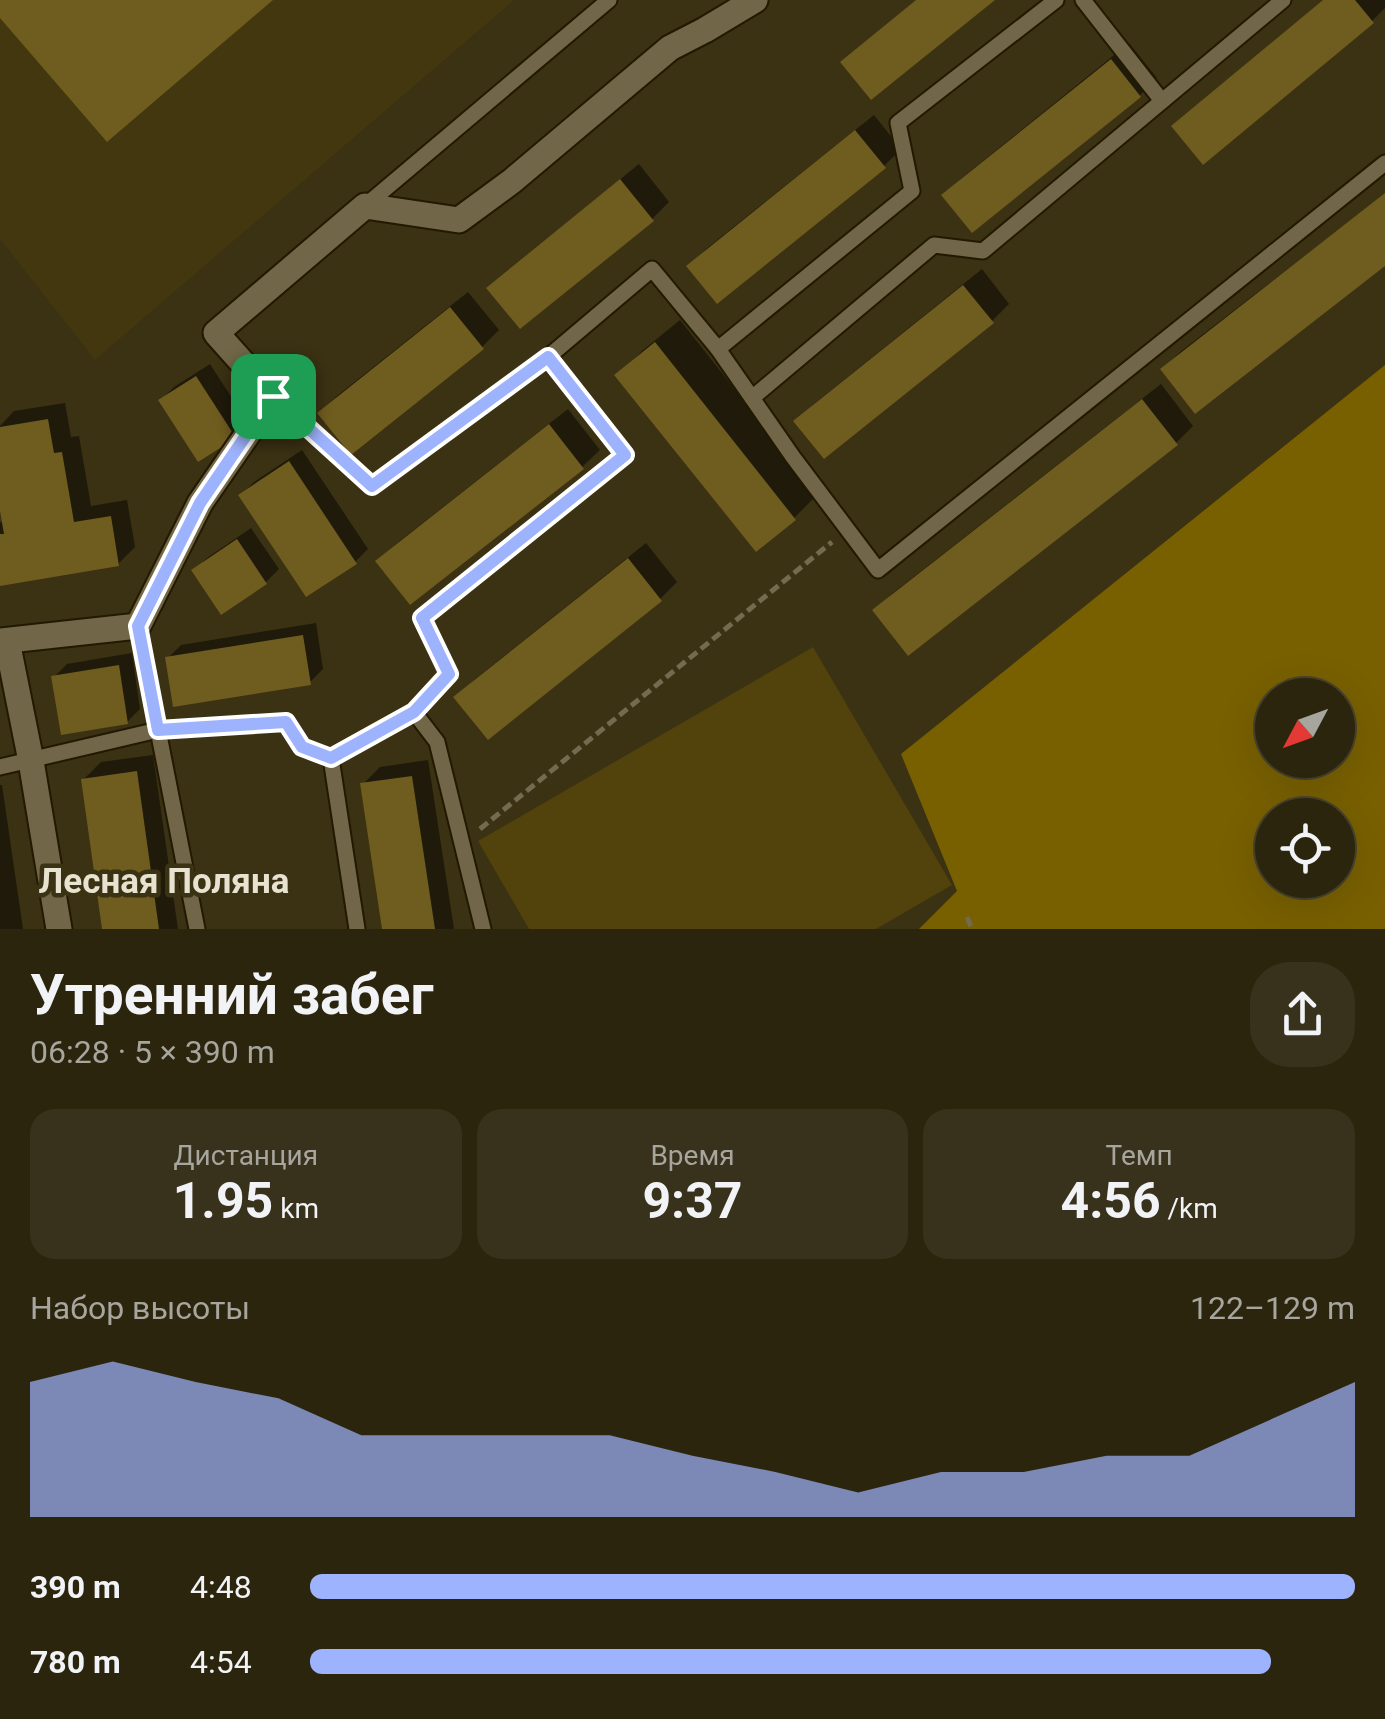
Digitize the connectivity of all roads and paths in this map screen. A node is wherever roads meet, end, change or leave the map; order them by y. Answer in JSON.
{"nodes":[{"id":1,"x":609,"y":0,"type":"edge"},
{"id":2,"x":755,"y":0,"type":"edge"},
{"id":3,"x":1056,"y":0,"type":"edge"},
{"id":4,"x":1082,"y":0,"type":"edge"},
{"id":5,"x":1282,"y":0,"type":"edge"},
{"id":6,"x":1162,"y":101,"type":"junction"},
{"id":7,"x":1385,"y":164,"type":"edge"},
{"id":8,"x":365,"y":206,"type":"junction"},
{"id":9,"x":718,"y":349,"type":"junction"},
{"id":10,"x":548,"y":357,"type":"junction"},
{"id":11,"x":273,"y":396,"type":"junction"},
{"id":12,"x":752,"y":398,"type":"junction"},
{"id":13,"x":848,"y":530,"type":"junction"},
{"id":14,"x":138,"y":626,"type":"junction"},
{"id":15,"x":3,"y":641,"type":"edge"},
{"id":16,"x":414,"y":712,"type":"junction"},
{"id":17,"x":158,"y":730,"type":"junction"},
{"id":18,"x":331,"y":758,"type":"junction"},
{"id":19,"x":31,"y":761,"type":"junction"},
{"id":20,"x":0,"y":767,"type":"edge"},
{"id":21,"x":462,"y":843,"type":"junction"},
{"id":22,"x":967,"y":917,"type":"dead end"},
{"id":23,"x":59,"y":929,"type":"edge"},
{"id":24,"x":197,"y":929,"type":"edge"},
{"id":25,"x":356,"y":929,"type":"edge"},
{"id":26,"x":483,"y":929,"type":"edge"},
{"id":27,"x":972,"y":929,"type":"edge"}],
"edges":[{"from":1,"to":8,"type":"lane"},
{"from":2,"to":8,"type":"street"},
{"from":3,"to":9,"type":"lane"},
{"from":4,"to":6,"type":"lane"},
{"from":5,"to":6,"type":"lane"},
{"from":6,"to":12,"type":"lane"},
{"from":7,"to":13,"type":"lane"},
{"from":8,"to":11,"type":"street"},
{"from":9,"to":10,"type":"lane"},
{"from":9,"to":12,"type":"lane"},
{"from":10,"to":11,"type":"lane"},
{"from":10,"to":16,"type":"lane"},
{"from":11,"to":14,"type":"street"},
{"from":12,"to":13,"type":"lane"},
{"from":13,"to":21,"type":"path"},
{"from":14,"to":15,"type":"street"},
{"from":14,"to":17,"type":"lane"},
{"from":15,"to":19,"type":"street"},
{"from":16,"to":18,"type":"lane"},
{"from":16,"to":21,"type":"lane"},
{"from":17,"to":18,"type":"lane"},
{"from":17,"to":19,"type":"lane"},
{"from":17,"to":24,"type":"lane"},
{"from":18,"to":25,"type":"lane"},
{"from":19,"to":20,"type":"lane"},
{"from":19,"to":23,"type":"street"},
{"from":21,"to":26,"type":"lane"},
{"from":22,"to":27,"type":"path"}]}
